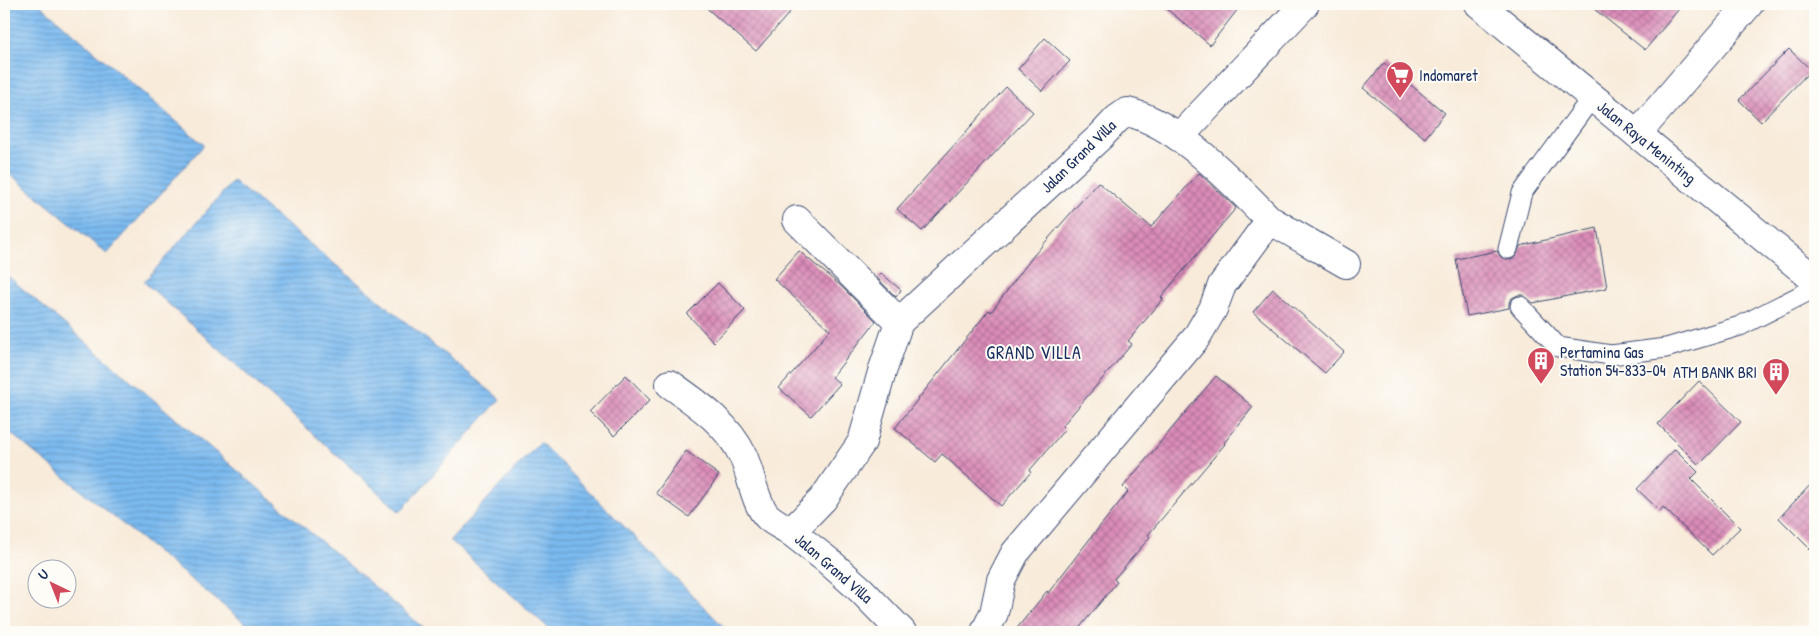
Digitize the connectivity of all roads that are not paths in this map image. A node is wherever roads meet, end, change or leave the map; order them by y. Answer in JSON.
{"nodes":[{"id":1,"x":1305,"y":4,"type":"edge"},
{"id":2,"x":1749,"y":4,"type":"edge"},
{"id":3,"x":1490,"y":7,"type":"edge"},
{"id":4,"x":1592,"y":97,"type":"junction"},
{"id":5,"x":1637,"y":134,"type":"junction"},
{"id":6,"x":1179,"y":136,"type":"junction"},
{"id":7,"x":797,"y":220,"type":"dead end"},
{"id":8,"x":1270,"y":220,"type":"junction"},
{"id":9,"x":1508,"y":250,"type":"dead end"},
{"id":10,"x":1346,"y":264,"type":"dead end"},
{"id":11,"x":1815,"y":280,"type":"edge"},
{"id":12,"x":1815,"y":288,"type":"edge"},
{"id":13,"x":1520,"y":306,"type":"dead end"},
{"id":14,"x":900,"y":322,"type":"junction"},
{"id":15,"x":670,"y":384,"type":"dead end"},
{"id":16,"x":791,"y":532,"type":"junction"},
{"id":17,"x":902,"y":632,"type":"edge"},
{"id":18,"x":985,"y":632,"type":"edge"}],
"edges":[{"from":1,"to":6,"type":"main road"},
{"from":2,"to":5,"type":"main road"},
{"from":3,"to":4,"type":"main road","name":"Jalan Raya Meninting"},
{"from":4,"to":5,"type":"main road","name":"Jalan Raya Meninting"},
{"from":4,"to":9,"type":"lane"},
{"from":5,"to":11,"type":"main road","name":"Jalan Raya Meninting"},
{"from":6,"to":8,"type":"main road","name":"Jalan Grand Villa"},
{"from":6,"to":14,"type":"main road","name":"Jalan Grand Villa"},
{"from":7,"to":14,"type":"main road"},
{"from":8,"to":10,"type":"main road","name":"Jalan Grand Villa"},
{"from":8,"to":18,"type":"main road"},
{"from":12,"to":13,"type":"lane"},
{"from":14,"to":16,"type":"main road","name":"Jalan Grand Villa"},
{"from":15,"to":16,"type":"main road"},
{"from":16,"to":17,"type":"main road","name":"Jalan Grand Villa"}]}
